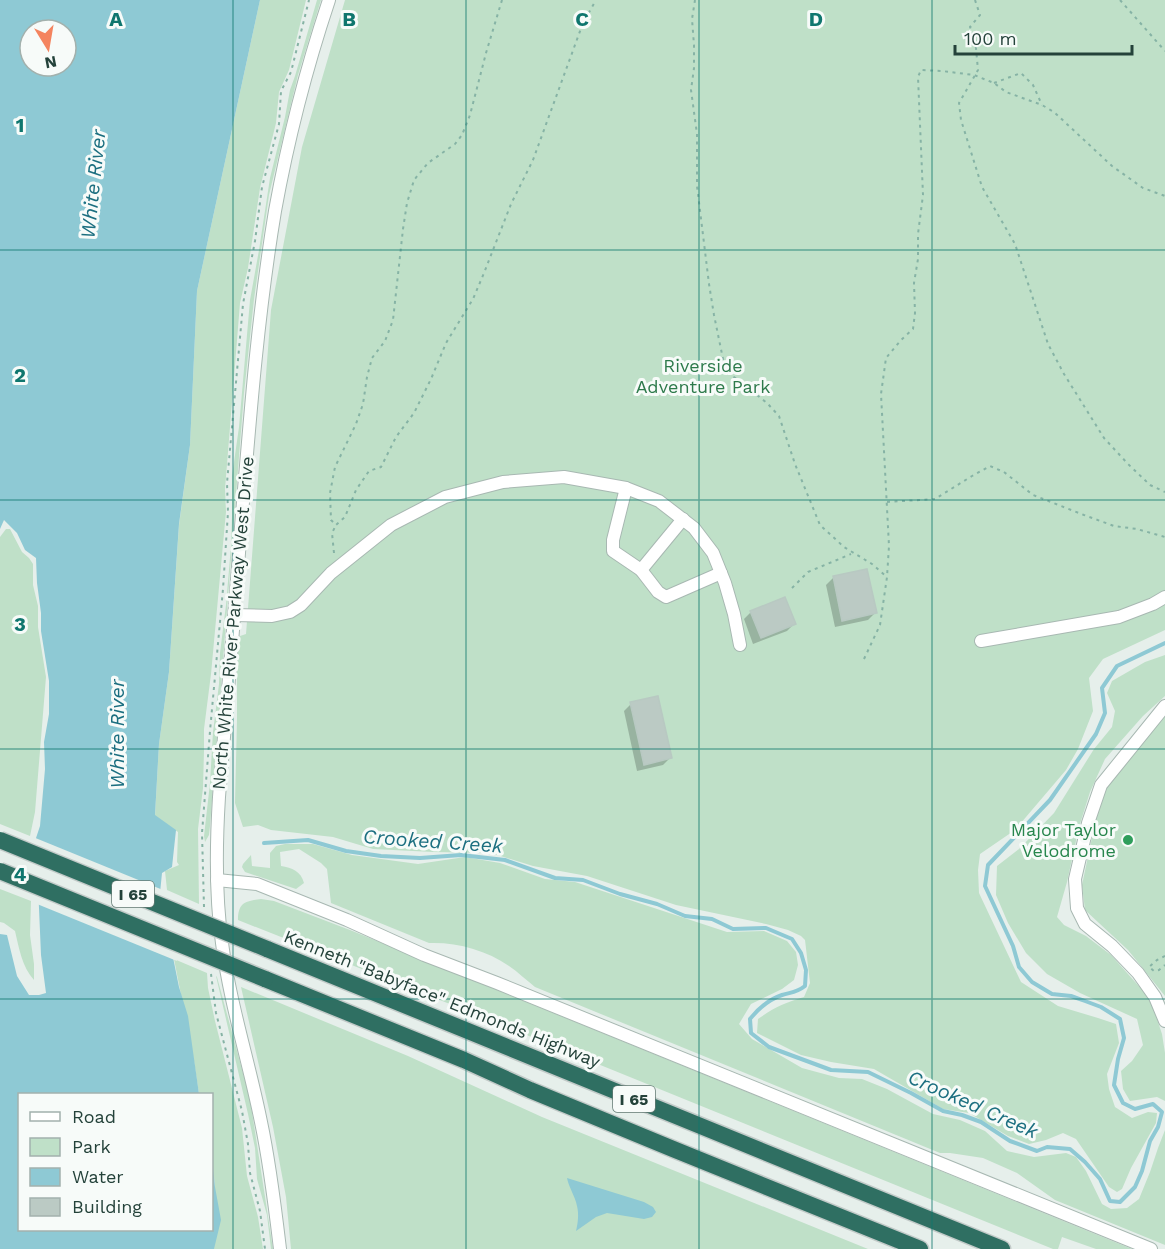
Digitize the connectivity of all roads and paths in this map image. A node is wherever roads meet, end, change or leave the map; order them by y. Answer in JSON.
{"nodes":[{"id":1,"x":328,"y":0,"type":"edge"},
{"id":2,"x":502,"y":0,"type":"edge"},
{"id":3,"x":596,"y":0,"type":"edge"},
{"id":4,"x":695,"y":0,"type":"edge"},
{"id":5,"x":975,"y":0,"type":"edge"},
{"id":6,"x":1120,"y":0,"type":"edge"},
{"id":7,"x":1165,"y":51,"type":"edge"},
{"id":8,"x":974,"y":75,"type":"junction"},
{"id":9,"x":994,"y":83,"type":"junction"},
{"id":10,"x":1042,"y":105,"type":"junction"},
{"id":11,"x":1165,"y":196,"type":"edge"},
{"id":12,"x":626,"y":488,"type":"junction"},
{"id":13,"x":1165,"y":492,"type":"edge"},
{"id":14,"x":886,"y":502,"type":"junction"},
{"id":15,"x":683,"y":519,"type":"junction"},
{"id":16,"x":336,"y":525,"type":"junction"},
{"id":17,"x":1165,"y":537,"type":"edge"},
{"id":18,"x":334,"y":553,"type":"dead end"},
{"id":19,"x":852,"y":554,"type":"junction"},
{"id":20,"x":641,"y":570,"type":"junction"},
{"id":21,"x":722,"y":573,"type":"junction"},
{"id":22,"x":887,"y":577,"type":"junction"},
{"id":23,"x":792,"y":588,"type":"dead end"},
{"id":24,"x":1165,"y":597,"type":"edge"},
{"id":25,"x":235,"y":615,"type":"junction"},
{"id":26,"x":981,"y":641,"type":"dead end"},
{"id":27,"x":740,"y":645,"type":"dead end"},
{"id":28,"x":864,"y":659,"type":"dead end"},
{"id":29,"x":1165,"y":706,"type":"edge"},
{"id":30,"x":0,"y":840,"type":"edge"},
{"id":31,"x":0,"y":871,"type":"edge"},
{"id":32,"x":217,"y":880,"type":"junction"},
{"id":33,"x":1165,"y":956,"type":"edge"},
{"id":34,"x":1165,"y":966,"type":"edge"},
{"id":35,"x":211,"y":974,"type":"dead end"},
{"id":36,"x":1165,"y":1021,"type":"edge"},
{"id":37,"x":265,"y":1249,"type":"edge"},
{"id":38,"x":280,"y":1249,"type":"edge"},
{"id":39,"x":920,"y":1249,"type":"edge"},
{"id":40,"x":1002,"y":1249,"type":"edge"},
{"id":41,"x":1151,"y":1249,"type":"edge"}],
"edges":[{"from":1,"to":25,"type":"street","name":"North White River Parkway West Drive"},
{"from":2,"to":16,"type":"path"},
{"from":3,"to":16,"type":"path"},
{"from":4,"to":19,"type":"path"},
{"from":5,"to":8,"type":"path"},
{"from":6,"to":7,"type":"path"},
{"from":8,"to":9,"type":"path"},
{"from":8,"to":13,"type":"path"},
{"from":8,"to":14,"type":"path"},
{"from":9,"to":10,"type":"path"},
{"from":9,"to":10,"type":"path"},
{"from":10,"to":11,"type":"path"},
{"from":12,"to":15,"type":"street"},
{"from":12,"to":20,"type":"street"},
{"from":12,"to":25,"type":"street"},
{"from":14,"to":17,"type":"path"},
{"from":14,"to":22,"type":"path"},
{"from":15,"to":20,"type":"street"},
{"from":15,"to":21,"type":"street"},
{"from":16,"to":18,"type":"path"},
{"from":19,"to":22,"type":"path"},
{"from":19,"to":23,"type":"path"},
{"from":20,"to":21,"type":"street"},
{"from":21,"to":27,"type":"street"},
{"from":22,"to":28,"type":"path"},
{"from":24,"to":26,"type":"street"},
{"from":25,"to":32,"type":"street","name":"North White River Parkway West Drive"},
{"from":29,"to":36,"type":"street"},
{"from":30,"to":40,"type":"highway","name":"Kenneth \"Babyface\" Edmonds Highway","number":"I 65","bridge":true},
{"from":31,"to":39,"type":"highway","number":"I 65","bridge":true},
{"from":32,"to":38,"type":"street","name":"North White River Parkway West Drive"},
{"from":32,"to":41,"type":"street"},
{"from":33,"to":34,"type":"path"},
{"from":35,"to":37,"type":"path"}]}
